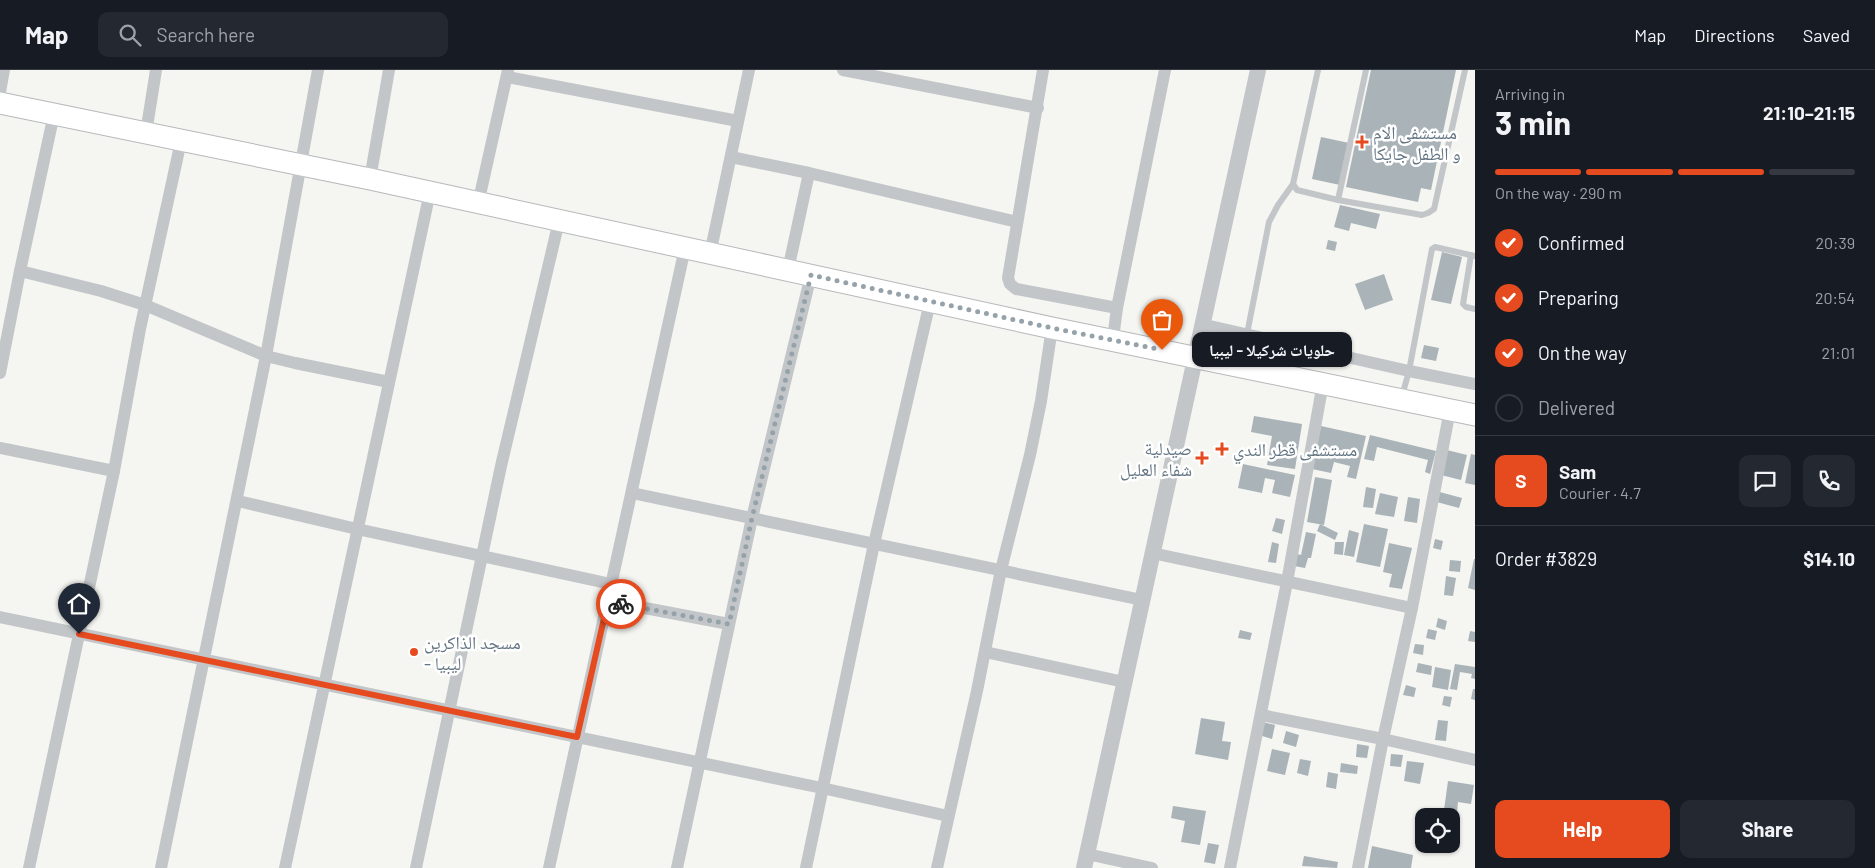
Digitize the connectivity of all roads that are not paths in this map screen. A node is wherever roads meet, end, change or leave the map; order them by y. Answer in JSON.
{"nodes":[{"id":1,"x":4,"y":70,"type":"edge"},
{"id":2,"x":156,"y":70,"type":"edge"},
{"id":3,"x":318,"y":70,"type":"edge"},
{"id":4,"x":389,"y":70,"type":"edge"},
{"id":5,"x":749,"y":70,"type":"edge"},
{"id":6,"x":843,"y":70,"type":"edge"},
{"id":7,"x":1043,"y":70,"type":"edge"},
{"id":8,"x":1166,"y":70,"type":"edge"},
{"id":9,"x":1258,"y":70,"type":"edge"},
{"id":10,"x":1318,"y":70,"type":"edge"},
{"id":11,"x":1366,"y":70,"type":"edge"},
{"id":12,"x":1465,"y":70,"type":"edge"},
{"id":13,"x":508,"y":73,"type":"edge"},
{"id":14,"x":0,"y":92,"type":"edge"},
{"id":15,"x":0,"y":103,"type":"edge"},
{"id":16,"x":1038,"y":108,"type":"junction"},
{"id":17,"x":54,"y":114,"type":"junction"},
{"id":18,"x":738,"y":121,"type":"junction"},
{"id":19,"x":146,"y":133,"type":"junction"},
{"id":20,"x":181,"y":141,"type":"junction"},
{"id":21,"x":731,"y":157,"type":"junction"},
{"id":22,"x":301,"y":165,"type":"junction"},
{"id":23,"x":809,"y":173,"type":"junction"},
{"id":24,"x":370,"y":179,"type":"junction"},
{"id":25,"x":1294,"y":184,"type":"junction"},
{"id":26,"x":430,"y":192,"type":"junction"},
{"id":27,"x":1338,"y":200,"type":"junction"},
{"id":28,"x":478,"y":204,"type":"junction"},
{"id":29,"x":559,"y":221,"type":"junction"},
{"id":30,"x":1017,"y":222,"type":"junction"},
{"id":31,"x":685,"y":248,"type":"junction"},
{"id":32,"x":710,"y":254,"type":"junction"},
{"id":33,"x":1473,"y":256,"type":"edge"},
{"id":34,"x":788,"y":270,"type":"junction"},
{"id":35,"x":20,"y":271,"type":"junction"},
{"id":36,"x":811,"y":275,"type":"junction"},
{"id":37,"x":930,"y":302,"type":"junction"},
{"id":38,"x":145,"y":305,"type":"junction"},
{"id":39,"x":1117,"y":308,"type":"junction"},
{"id":40,"x":1475,"y":309,"type":"edge"},
{"id":41,"x":1201,"y":324,"type":"junction"},
{"id":42,"x":1052,"y":328,"type":"junction"},
{"id":43,"x":1247,"y":334,"type":"junction"},
{"id":44,"x":1113,"y":339,"type":"junction"},
{"id":45,"x":266,"y":356,"type":"junction"},
{"id":46,"x":1195,"y":356,"type":"junction"},
{"id":47,"x":1409,"y":371,"type":"junction"},
{"id":48,"x":0,"y":374,"type":"edge"},
{"id":49,"x":389,"y":382,"type":"junction"},
{"id":50,"x":1323,"y":383,"type":"junction"},
{"id":51,"x":1475,"y":384,"type":"edge"},
{"id":52,"x":1401,"y":400,"type":"junction"},
{"id":53,"x":1450,"y":410,"type":"junction"},
{"id":54,"x":1475,"y":415,"type":"edge"},
{"id":55,"x":0,"y":448,"type":"edge"},
{"id":56,"x":114,"y":472,"type":"junction"},
{"id":57,"x":632,"y":493,"type":"junction"},
{"id":58,"x":238,"y":501,"type":"junction"},
{"id":59,"x":752,"y":518,"type":"junction"},
{"id":60,"x":357,"y":529,"type":"junction"},
{"id":61,"x":874,"y":544,"type":"junction"},
{"id":62,"x":1152,"y":553,"type":"junction"},
{"id":63,"x":482,"y":556,"type":"junction"},
{"id":64,"x":1001,"y":570,"type":"junction"},
{"id":65,"x":1287,"y":582,"type":"junction"},
{"id":66,"x":611,"y":584,"type":"junction"},
{"id":67,"x":1142,"y":600,"type":"junction"},
{"id":68,"x":608,"y":601,"type":"junction"},
{"id":69,"x":1412,"y":608,"type":"junction"},
{"id":70,"x":0,"y":617,"type":"edge"},
{"id":71,"x":729,"y":624,"type":"junction"},
{"id":72,"x":79,"y":634,"type":"junction"},
{"id":73,"x":985,"y":652,"type":"junction"},
{"id":74,"x":204,"y":659,"type":"junction"},
{"id":75,"x":1124,"y":682,"type":"junction"},
{"id":76,"x":324,"y":684,"type":"junction"},
{"id":77,"x":450,"y":710,"type":"junction"},
{"id":78,"x":1260,"y":715,"type":"junction"},
{"id":79,"x":577,"y":737,"type":"junction"},
{"id":80,"x":1383,"y":739,"type":"junction"},
{"id":81,"x":1475,"y":760,"type":"edge"},
{"id":82,"x":699,"y":762,"type":"junction"},
{"id":83,"x":822,"y":788,"type":"junction"},
{"id":84,"x":948,"y":816,"type":"junction"},
{"id":85,"x":1085,"y":861,"type":"edge"},
{"id":86,"x":29,"y":868,"type":"edge"},
{"id":87,"x":161,"y":868,"type":"edge"},
{"id":88,"x":285,"y":868,"type":"edge"},
{"id":89,"x":416,"y":868,"type":"edge"},
{"id":90,"x":550,"y":868,"type":"edge"},
{"id":91,"x":676,"y":868,"type":"edge"},
{"id":92,"x":806,"y":868,"type":"edge"},
{"id":93,"x":937,"y":868,"type":"edge"},
{"id":94,"x":1152,"y":868,"type":"edge"},
{"id":95,"x":1230,"y":868,"type":"edge"},
{"id":96,"x":1358,"y":868,"type":"edge"}],
"edges":[{"from":1,"to":14,"type":"street"},
{"from":2,"to":19,"type":"street"},
{"from":3,"to":22,"type":"street"},
{"from":4,"to":24,"type":"street"},
{"from":5,"to":18,"type":"street"},
{"from":6,"to":16,"type":"street"},
{"from":7,"to":16,"type":"street"},
{"from":8,"to":39,"type":"street"},
{"from":9,"to":41,"type":"street"},
{"from":10,"to":25,"type":"lane"},
{"from":11,"to":27,"type":"lane"},
{"from":12,"to":27,"type":"lane"},
{"from":13,"to":18,"type":"street"},
{"from":13,"to":28,"type":"street"},
{"from":15,"to":17,"type":"highway"},
{"from":16,"to":30,"type":"street"},
{"from":17,"to":19,"type":"highway"},
{"from":17,"to":35,"type":"street"},
{"from":18,"to":21,"type":"street"},
{"from":19,"to":20,"type":"highway"},
{"from":20,"to":22,"type":"highway"},
{"from":20,"to":38,"type":"street"},
{"from":21,"to":23,"type":"street"},
{"from":21,"to":32,"type":"street"},
{"from":22,"to":24,"type":"highway"},
{"from":22,"to":45,"type":"street"},
{"from":23,"to":30,"type":"street"},
{"from":23,"to":34,"type":"street"},
{"from":24,"to":26,"type":"highway"},
{"from":25,"to":27,"type":"lane"},
{"from":25,"to":43,"type":"lane"},
{"from":26,"to":28,"type":"highway"},
{"from":26,"to":49,"type":"street"},
{"from":28,"to":29,"type":"highway"},
{"from":29,"to":31,"type":"highway"},
{"from":29,"to":63,"type":"street"},
{"from":30,"to":39,"type":"street"},
{"from":31,"to":32,"type":"highway"},
{"from":31,"to":57,"type":"street"},
{"from":32,"to":34,"type":"highway"},
{"from":33,"to":40,"type":"lane"},
{"from":33,"to":47,"type":"lane"},
{"from":34,"to":36,"type":"highway"},
{"from":35,"to":38,"type":"street"},
{"from":35,"to":48,"type":"street"},
{"from":36,"to":37,"type":"highway"},
{"from":36,"to":59,"type":"street"},
{"from":37,"to":42,"type":"highway"},
{"from":37,"to":61,"type":"street"},
{"from":38,"to":45,"type":"street"},
{"from":38,"to":56,"type":"street"},
{"from":39,"to":44,"type":"street"},
{"from":41,"to":43,"type":"street"},
{"from":41,"to":46,"type":"street"},
{"from":42,"to":44,"type":"highway"},
{"from":42,"to":64,"type":"street"},
{"from":43,"to":47,"type":"street"},
{"from":44,"to":46,"type":"highway"},
{"from":45,"to":49,"type":"street"},
{"from":45,"to":58,"type":"street"},
{"from":46,"to":50,"type":"highway"},
{"from":46,"to":62,"type":"street"},
{"from":47,"to":51,"type":"street"},
{"from":47,"to":52,"type":"lane"},
{"from":49,"to":60,"type":"street"},
{"from":50,"to":52,"type":"highway"},
{"from":50,"to":65,"type":"street"},
{"from":52,"to":53,"type":"highway"},
{"from":53,"to":54,"type":"highway"},
{"from":53,"to":69,"type":"street"},
{"from":55,"to":56,"type":"street"},
{"from":56,"to":72,"type":"street"},
{"from":57,"to":59,"type":"street"},
{"from":57,"to":66,"type":"street"},
{"from":58,"to":60,"type":"street"},
{"from":58,"to":74,"type":"street"},
{"from":59,"to":61,"type":"street"},
{"from":59,"to":71,"type":"street"},
{"from":60,"to":63,"type":"street"},
{"from":60,"to":76,"type":"street"},
{"from":61,"to":64,"type":"street"},
{"from":61,"to":83,"type":"street"},
{"from":62,"to":65,"type":"street"},
{"from":62,"to":67,"type":"street"},
{"from":63,"to":66,"type":"street"},
{"from":63,"to":77,"type":"street"},
{"from":64,"to":67,"type":"street"},
{"from":64,"to":73,"type":"street"},
{"from":65,"to":69,"type":"street"},
{"from":65,"to":78,"type":"street"},
{"from":66,"to":68,"type":"street"},
{"from":67,"to":75,"type":"street"},
{"from":68,"to":71,"type":"street"},
{"from":68,"to":79,"type":"street"},
{"from":69,"to":80,"type":"street"},
{"from":70,"to":72,"type":"street"},
{"from":71,"to":82,"type":"street"},
{"from":72,"to":74,"type":"street"},
{"from":72,"to":86,"type":"street"},
{"from":73,"to":75,"type":"street"},
{"from":73,"to":84,"type":"street"},
{"from":74,"to":76,"type":"street"},
{"from":74,"to":87,"type":"street"},
{"from":75,"to":85,"type":"street"},
{"from":76,"to":77,"type":"street"},
{"from":76,"to":88,"type":"street"},
{"from":77,"to":79,"type":"street"},
{"from":77,"to":89,"type":"street"},
{"from":78,"to":80,"type":"street"},
{"from":78,"to":95,"type":"street"},
{"from":79,"to":82,"type":"street"},
{"from":79,"to":90,"type":"street"},
{"from":80,"to":81,"type":"street"},
{"from":80,"to":96,"type":"street"},
{"from":82,"to":83,"type":"street"},
{"from":82,"to":91,"type":"street"},
{"from":83,"to":84,"type":"street"},
{"from":83,"to":92,"type":"street"},
{"from":84,"to":93,"type":"street"},
{"from":85,"to":94,"type":"street"}]}
